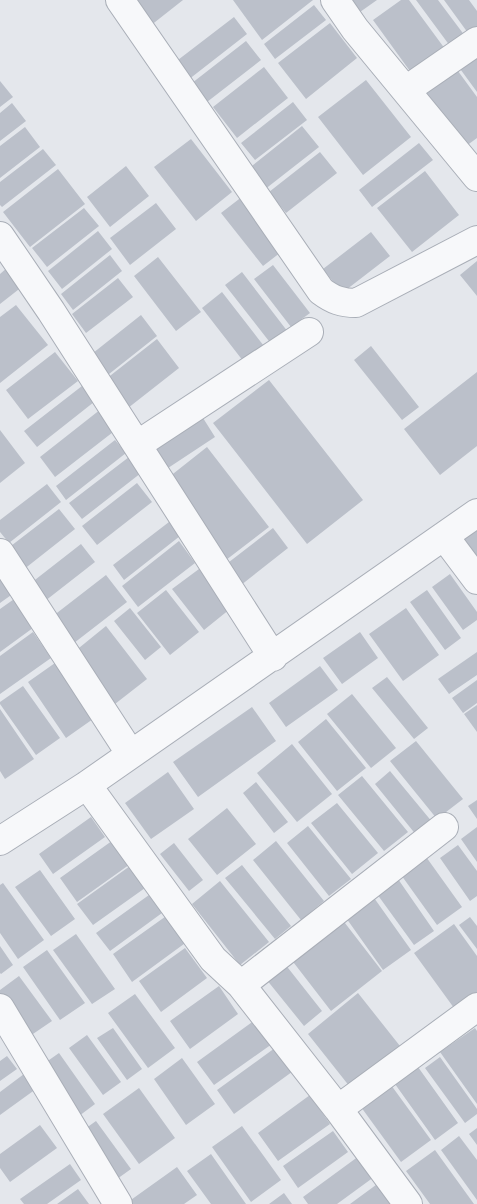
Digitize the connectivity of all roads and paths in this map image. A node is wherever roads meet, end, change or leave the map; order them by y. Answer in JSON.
{"nodes":[{"id":1,"x":120,"y":0,"type":"edge"},
{"id":2,"x":335,"y":0,"type":"edge"},
{"id":3,"x":477,"y":41,"type":"edge"},
{"id":4,"x":406,"y":90,"type":"junction"},
{"id":5,"x":477,"y":177,"type":"edge"},
{"id":6,"x":0,"y":236,"type":"edge"},
{"id":7,"x":477,"y":240,"type":"edge"},
{"id":8,"x":309,"y":332,"type":"dead end"},
{"id":9,"x":137,"y":445,"type":"junction"},
{"id":10,"x":477,"y":513,"type":"edge"},
{"id":11,"x":444,"y":536,"type":"junction"},
{"id":12,"x":0,"y":553,"type":"edge"},
{"id":13,"x":477,"y":580,"type":"edge"},
{"id":14,"x":273,"y":656,"type":"junction"},
{"id":15,"x":130,"y":753,"type":"junction"},
{"id":16,"x":87,"y":785,"type":"junction"},
{"id":17,"x":444,"y":827,"type":"dead end"},
{"id":18,"x":0,"y":841,"type":"edge"},
{"id":19,"x":241,"y":985,"type":"junction"},
{"id":20,"x":477,"y":1007,"type":"edge"},
{"id":21,"x":0,"y":1008,"type":"edge"},
{"id":22,"x":338,"y":1109,"type":"junction"},
{"id":23,"x":118,"y":1204,"type":"edge"},
{"id":24,"x":408,"y":1204,"type":"edge"}],
"edges":[{"from":1,"to":7,"type":"street"},
{"from":2,"to":4,"type":"street"},
{"from":3,"to":4,"type":"street"},
{"from":4,"to":5,"type":"street"},
{"from":6,"to":9,"type":"street"},
{"from":8,"to":9,"type":"street"},
{"from":9,"to":14,"type":"street"},
{"from":10,"to":11,"type":"street"},
{"from":11,"to":13,"type":"street"},
{"from":11,"to":14,"type":"street"},
{"from":12,"to":15,"type":"street"},
{"from":14,"to":15,"type":"street"},
{"from":15,"to":16,"type":"street"},
{"from":16,"to":18,"type":"street"},
{"from":16,"to":19,"type":"street"},
{"from":17,"to":19,"type":"street"},
{"from":19,"to":22,"type":"street"},
{"from":20,"to":22,"type":"street"},
{"from":21,"to":23,"type":"street"},
{"from":22,"to":24,"type":"street"}]}
